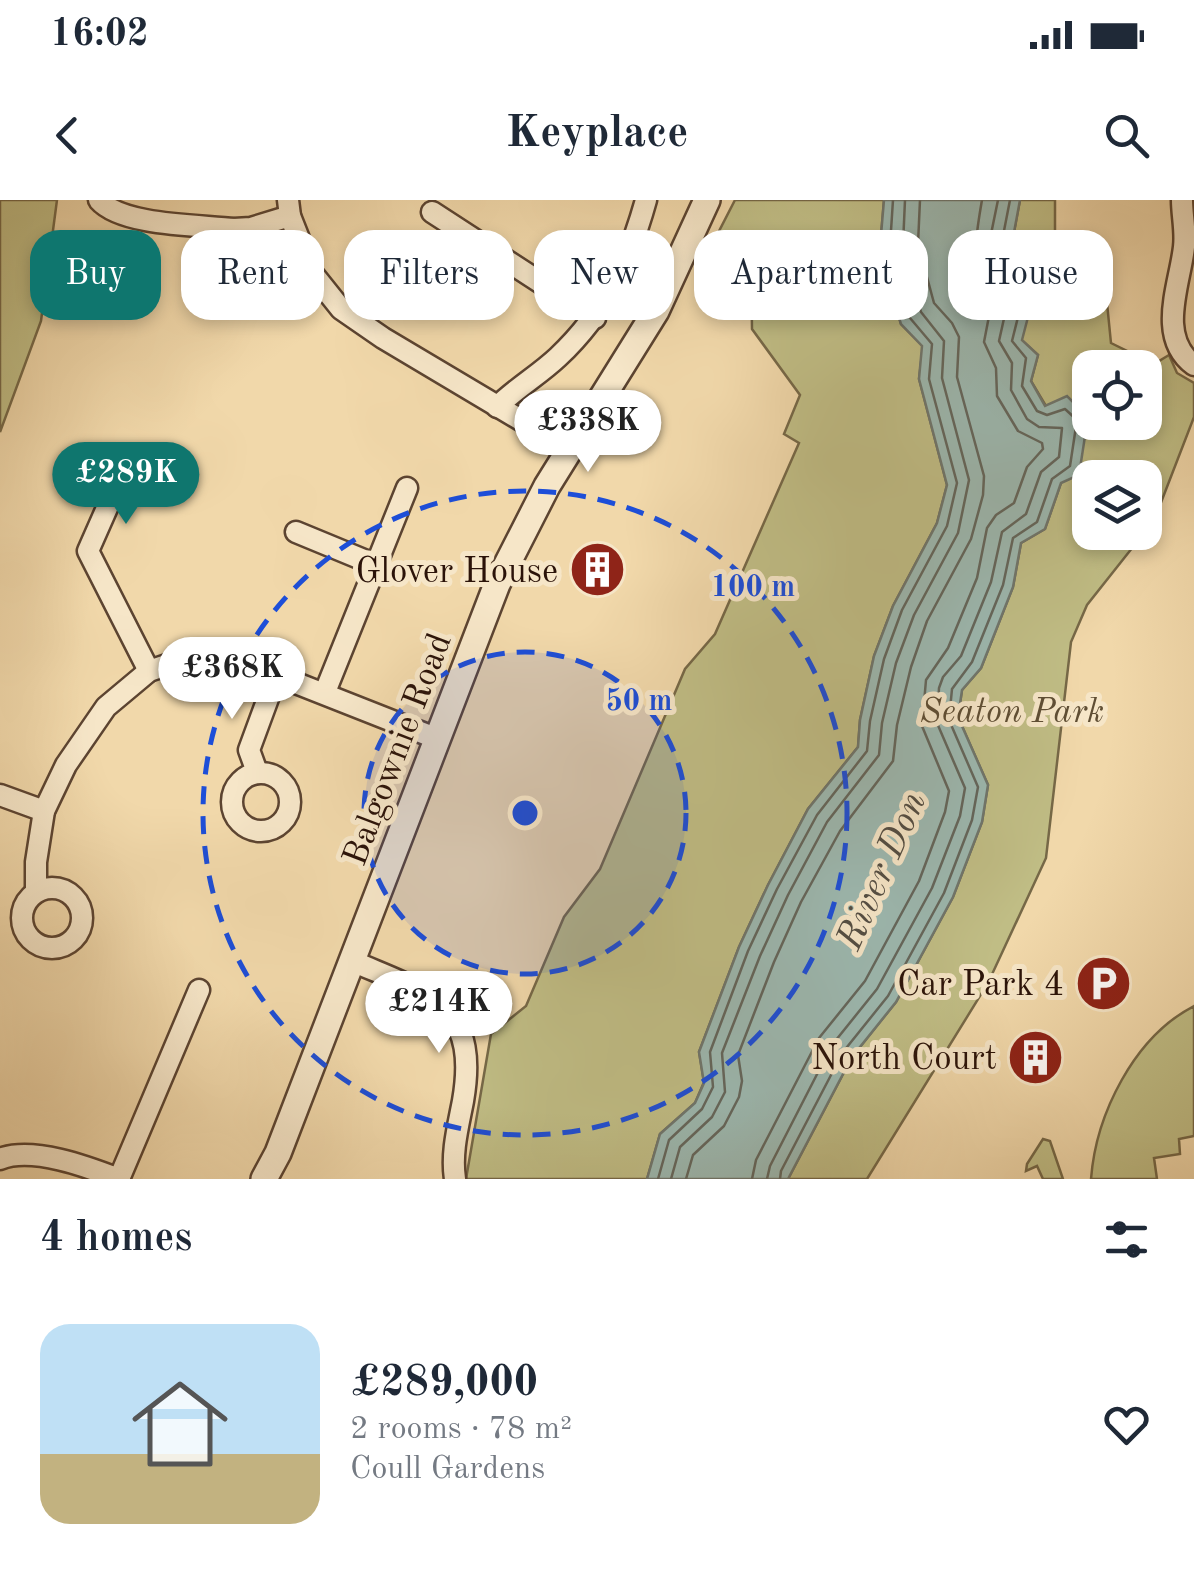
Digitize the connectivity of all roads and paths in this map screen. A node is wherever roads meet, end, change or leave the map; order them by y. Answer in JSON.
{"nodes":[{"id":1,"x":99,"y":200,"type":"edge"},
{"id":2,"x":646,"y":200,"type":"edge"},
{"id":3,"x":707,"y":200,"type":"edge"},
{"id":4,"x":1182,"y":200,"type":"edge"},
{"id":5,"x":289,"y":208,"type":"edge"},
{"id":6,"x":432,"y":212,"type":"dead end"},
{"id":7,"x":636,"y":230,"type":"edge"},
{"id":8,"x":534,"y":278,"type":"edge"},
{"id":9,"x":593,"y":320,"type":"edge"},
{"id":10,"x":1194,"y":365,"type":"edge"},
{"id":11,"x":497,"y":407,"type":"junction"},
{"id":12,"x":571,"y":450,"type":"junction"},
{"id":13,"x":118,"y":483,"type":"dead end"},
{"id":14,"x":407,"y":488,"type":"dead end"},
{"id":15,"x":296,"y":532,"type":"dead end"},
{"id":16,"x":376,"y":565,"type":"junction"},
{"id":17,"x":149,"y":671,"type":"junction"},
{"id":18,"x":278,"y":674,"type":"junction"},
{"id":19,"x":325,"y":692,"type":"junction"},
{"id":20,"x":438,"y":739,"type":"junction"},
{"id":21,"x":257,"y":772,"type":"dead end"},
{"id":22,"x":0,"y":795,"type":"edge"},
{"id":23,"x":44,"y":811,"type":"junction"},
{"id":24,"x":36,"y":892,"type":"dead end"},
{"id":25,"x":352,"y":961,"type":"junction"},
{"id":26,"x":199,"y":990,"type":"dead end"},
{"id":27,"x":0,"y":1160,"type":"edge"},
{"id":28,"x":119,"y":1179,"type":"edge"},
{"id":29,"x":264,"y":1179,"type":"edge"},
{"id":30,"x":455,"y":1179,"type":"edge"}],
"edges":[{"from":1,"to":5,"type":"street"},
{"from":2,"to":7,"type":"street"},
{"from":3,"to":12,"type":"street","name":"Balgownie Road"},
{"from":4,"to":10,"type":"street"},
{"from":5,"to":11,"type":"street"},
{"from":6,"to":8,"type":"street"},
{"from":9,"to":11,"type":"street"},
{"from":11,"to":12,"type":"street"},
{"from":12,"to":20,"type":"street","name":"Balgownie Road"},
{"from":13,"to":17,"type":"street"},
{"from":14,"to":16,"type":"street"},
{"from":15,"to":16,"type":"street"},
{"from":16,"to":19,"type":"street"},
{"from":17,"to":18,"type":"street"},
{"from":17,"to":23,"type":"street"},
{"from":18,"to":19,"type":"street"},
{"from":18,"to":21,"type":"street"},
{"from":19,"to":20,"type":"street"},
{"from":20,"to":25,"type":"street","name":"Balgownie Road"},
{"from":22,"to":23,"type":"street"},
{"from":23,"to":24,"type":"street"},
{"from":25,"to":29,"type":"street","name":"Balgownie Road"},
{"from":25,"to":30,"type":"street"},
{"from":26,"to":28,"type":"street"},
{"from":27,"to":28,"type":"street"}]}
